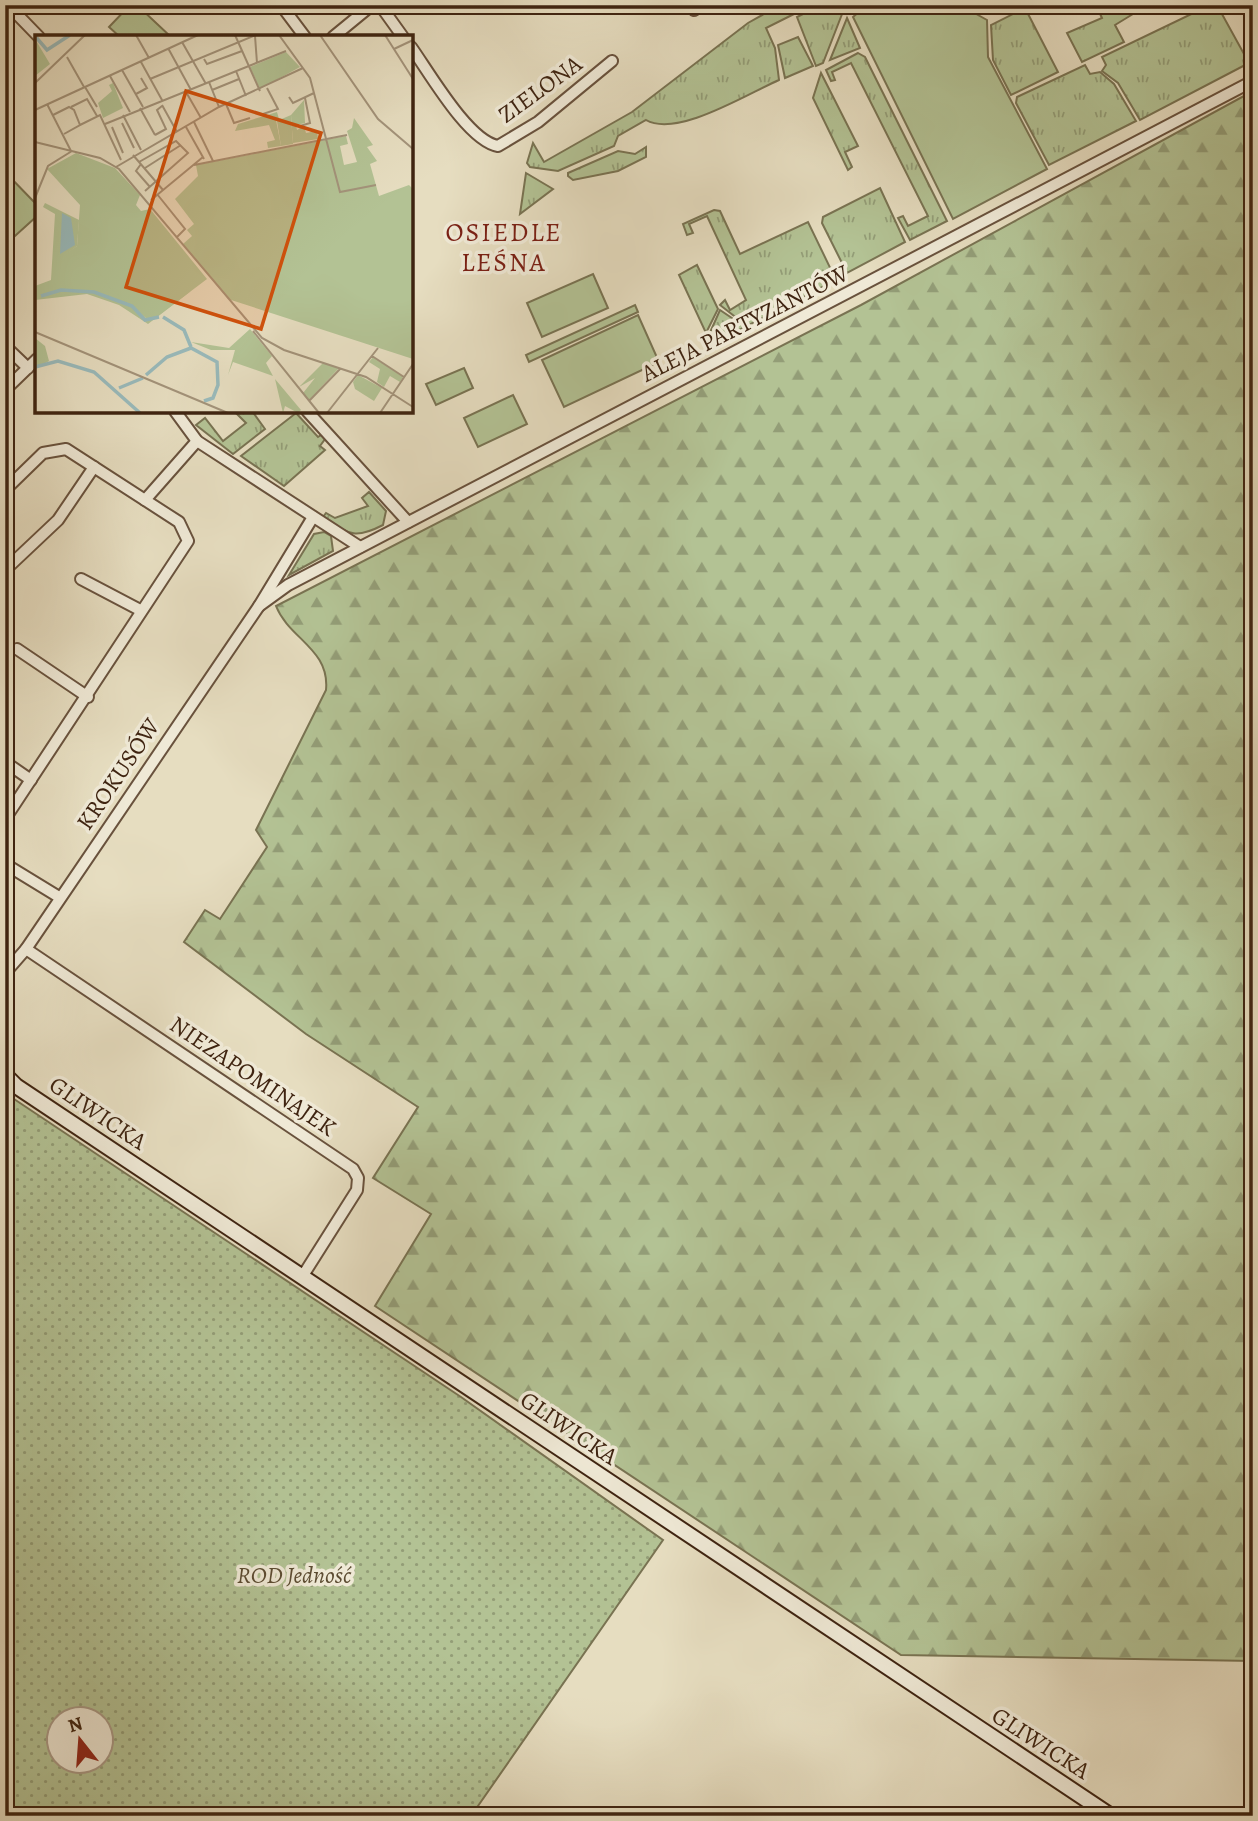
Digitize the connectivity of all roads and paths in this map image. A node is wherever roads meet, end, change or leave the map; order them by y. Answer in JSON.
{"nodes":[{"id":1,"x":8,"y":5,"type":"edge"},
{"id":2,"x":282,"y":5,"type":"edge"},
{"id":3,"x":372,"y":5,"type":"edge"},
{"id":4,"x":380,"y":5,"type":"edge"},
{"id":5,"x":37,"y":35,"type":"edge"},
{"id":6,"x":304,"y":35,"type":"edge"},
{"id":7,"x":335,"y":35,"type":"edge"},
{"id":8,"x":402,"y":35,"type":"edge"},
{"id":9,"x":413,"y":50,"type":"edge"},
{"id":10,"x":612,"y":61,"type":"dead end"},
{"id":11,"x":1253,"y":81,"type":"edge"},
{"id":12,"x":5,"y":346,"type":"edge"},
{"id":13,"x":35,"y":361,"type":"edge"},
{"id":14,"x":27,"y":368,"type":"junction"},
{"id":15,"x":5,"y":390,"type":"edge"},
{"id":16,"x":176,"y":413,"type":"edge"},
{"id":17,"x":309,"y":413,"type":"edge"},
{"id":18,"x":197,"y":441,"type":"junction"},
{"id":19,"x":94,"y":467,"type":"junction"},
{"id":20,"x":5,"y":490,"type":"edge"},
{"id":21,"x":145,"y":500,"type":"junction"},
{"id":22,"x":313,"y":517,"type":"junction"},
{"id":23,"x":408,"y":522,"type":"junction"},
{"id":24,"x":360,"y":547,"type":"junction"},
{"id":25,"x":5,"y":570,"type":"edge"},
{"id":26,"x":81,"y":579,"type":"dead end"},
{"id":27,"x":258,"y":606,"type":"junction"},
{"id":28,"x":140,"y":610,"type":"junction"},
{"id":29,"x":17,"y":649,"type":"dead end"},
{"id":30,"x":88,"y":697,"type":"junction"},
{"id":31,"x":5,"y":762,"type":"edge"},
{"id":32,"x":31,"y":780,"type":"junction"},
{"id":33,"x":5,"y":818,"type":"edge"},
{"id":34,"x":5,"y":864,"type":"edge"},
{"id":35,"x":59,"y":897,"type":"junction"},
{"id":36,"x":26,"y":949,"type":"junction"},
{"id":37,"x":9,"y":969,"type":"edge"},
{"id":38,"x":5,"y":982,"type":"edge"},
{"id":39,"x":5,"y":1075,"type":"edge"},
{"id":40,"x":302,"y":1277,"type":"junction"},
{"id":41,"x":1111,"y":1816,"type":"edge"}],
"edges":[{"from":1,"to":5,"type":"street"},
{"from":2,"to":6,"type":"street"},
{"from":3,"to":7,"type":"street"},
{"from":4,"to":8,"type":"street"},
{"from":9,"to":10,"type":"street","name":"ZIELONA"},
{"from":11,"to":23,"type":"street","name":"ALEJA PARTYZANTÓW"},
{"from":12,"to":14,"type":"street"},
{"from":13,"to":14,"type":"street"},
{"from":14,"to":15,"type":"street"},
{"from":16,"to":18,"type":"street"},
{"from":17,"to":23,"type":"street"},
{"from":18,"to":21,"type":"street"},
{"from":18,"to":22,"type":"street"},
{"from":19,"to":20,"type":"street"},
{"from":19,"to":21,"type":"street"},
{"from":19,"to":25,"type":"street"},
{"from":21,"to":28,"type":"street"},
{"from":22,"to":24,"type":"street"},
{"from":22,"to":27,"type":"street","name":"KROKUSÓW"},
{"from":23,"to":24,"type":"street","name":"ALEJA PARTYZANTÓW"},
{"from":24,"to":27,"type":"street","name":"ALEJA PARTYZANTÓW"},
{"from":26,"to":28,"type":"street"},
{"from":27,"to":35,"type":"street","name":"KROKUSÓW"},
{"from":28,"to":30,"type":"street"},
{"from":29,"to":30,"type":"street"},
{"from":30,"to":32,"type":"street"},
{"from":31,"to":32,"type":"street"},
{"from":32,"to":33,"type":"street"},
{"from":34,"to":35,"type":"street"},
{"from":35,"to":36,"type":"street","name":"KROKUSÓW"},
{"from":36,"to":37,"type":"street","name":"KROKUSÓW"},
{"from":36,"to":40,"type":"street","name":"NIEZAPOMINAJEK"},
{"from":37,"to":38,"type":"street","name":"KROKUSÓW"},
{"from":39,"to":40,"type":"main road","name":"GLIWICKA"},
{"from":40,"to":41,"type":"main road","name":"GLIWICKA"}]}
